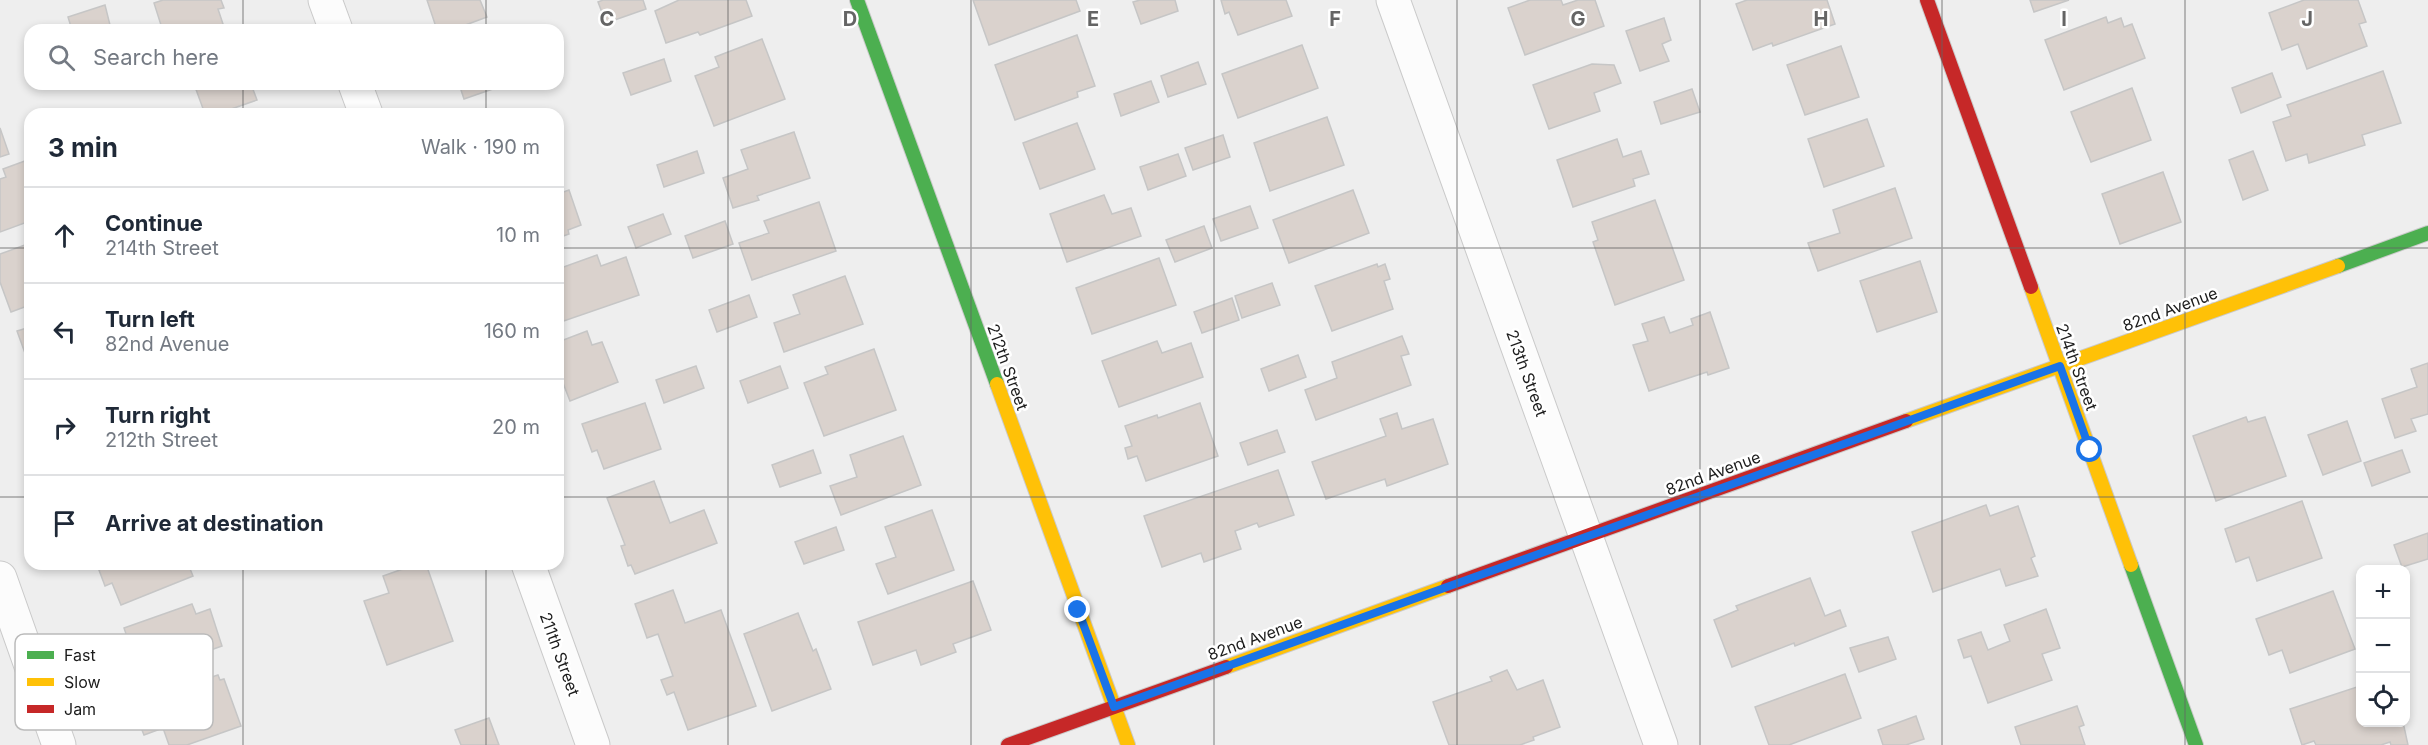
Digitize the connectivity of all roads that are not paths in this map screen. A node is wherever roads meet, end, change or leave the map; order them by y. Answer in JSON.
{"nodes":[{"id":1,"x":325,"y":0,"type":"edge"},
{"id":2,"x":857,"y":0,"type":"edge"},
{"id":3,"x":1393,"y":0,"type":"edge"},
{"id":4,"x":1927,"y":0,"type":"edge"},
{"id":5,"x":334,"y":24,"type":"edge"},
{"id":6,"x":357,"y":90,"type":"edge"},
{"id":7,"x":364,"y":108,"type":"edge"},
{"id":8,"x":2428,"y":233,"type":"edge"},
{"id":9,"x":2060,"y":366,"type":"junction"},
{"id":10,"x":1586,"y":536,"type":"junction"},
{"id":11,"x":530,"y":570,"type":"edge"},
{"id":12,"x":0,"y":578,"type":"edge"},
{"id":13,"x":20,"y":634,"type":"edge"},
{"id":14,"x":1114,"y":707,"type":"junction"},
{"id":15,"x":54,"y":730,"type":"edge"},
{"id":16,"x":59,"y":745,"type":"edge"},
{"id":17,"x":593,"y":745,"type":"edge"},
{"id":18,"x":1008,"y":745,"type":"edge"},
{"id":19,"x":1128,"y":745,"type":"edge"},
{"id":20,"x":1661,"y":745,"type":"edge"},
{"id":21,"x":2196,"y":745,"type":"edge"}],
"edges":[{"from":1,"to":5,"type":"street"},
{"from":2,"to":14,"type":"street","name":"212th Street"},
{"from":3,"to":10,"type":"street","name":"213th Street"},
{"from":4,"to":9,"type":"street","name":"214th Street"},
{"from":6,"to":7,"type":"street"},
{"from":8,"to":9,"type":"street","name":"82nd Avenue"},
{"from":9,"to":10,"type":"street","name":"82nd Avenue"},
{"from":9,"to":21,"type":"street","name":"214th Street"},
{"from":10,"to":14,"type":"street","name":"82nd Avenue"},
{"from":10,"to":20,"type":"street","name":"213th Street"},
{"from":11,"to":17,"type":"street","name":"211th Street"},
{"from":12,"to":13,"type":"street"},
{"from":14,"to":18,"type":"street","name":"82nd Avenue"},
{"from":14,"to":19,"type":"street","name":"212th Street"},
{"from":15,"to":16,"type":"street"}]}
